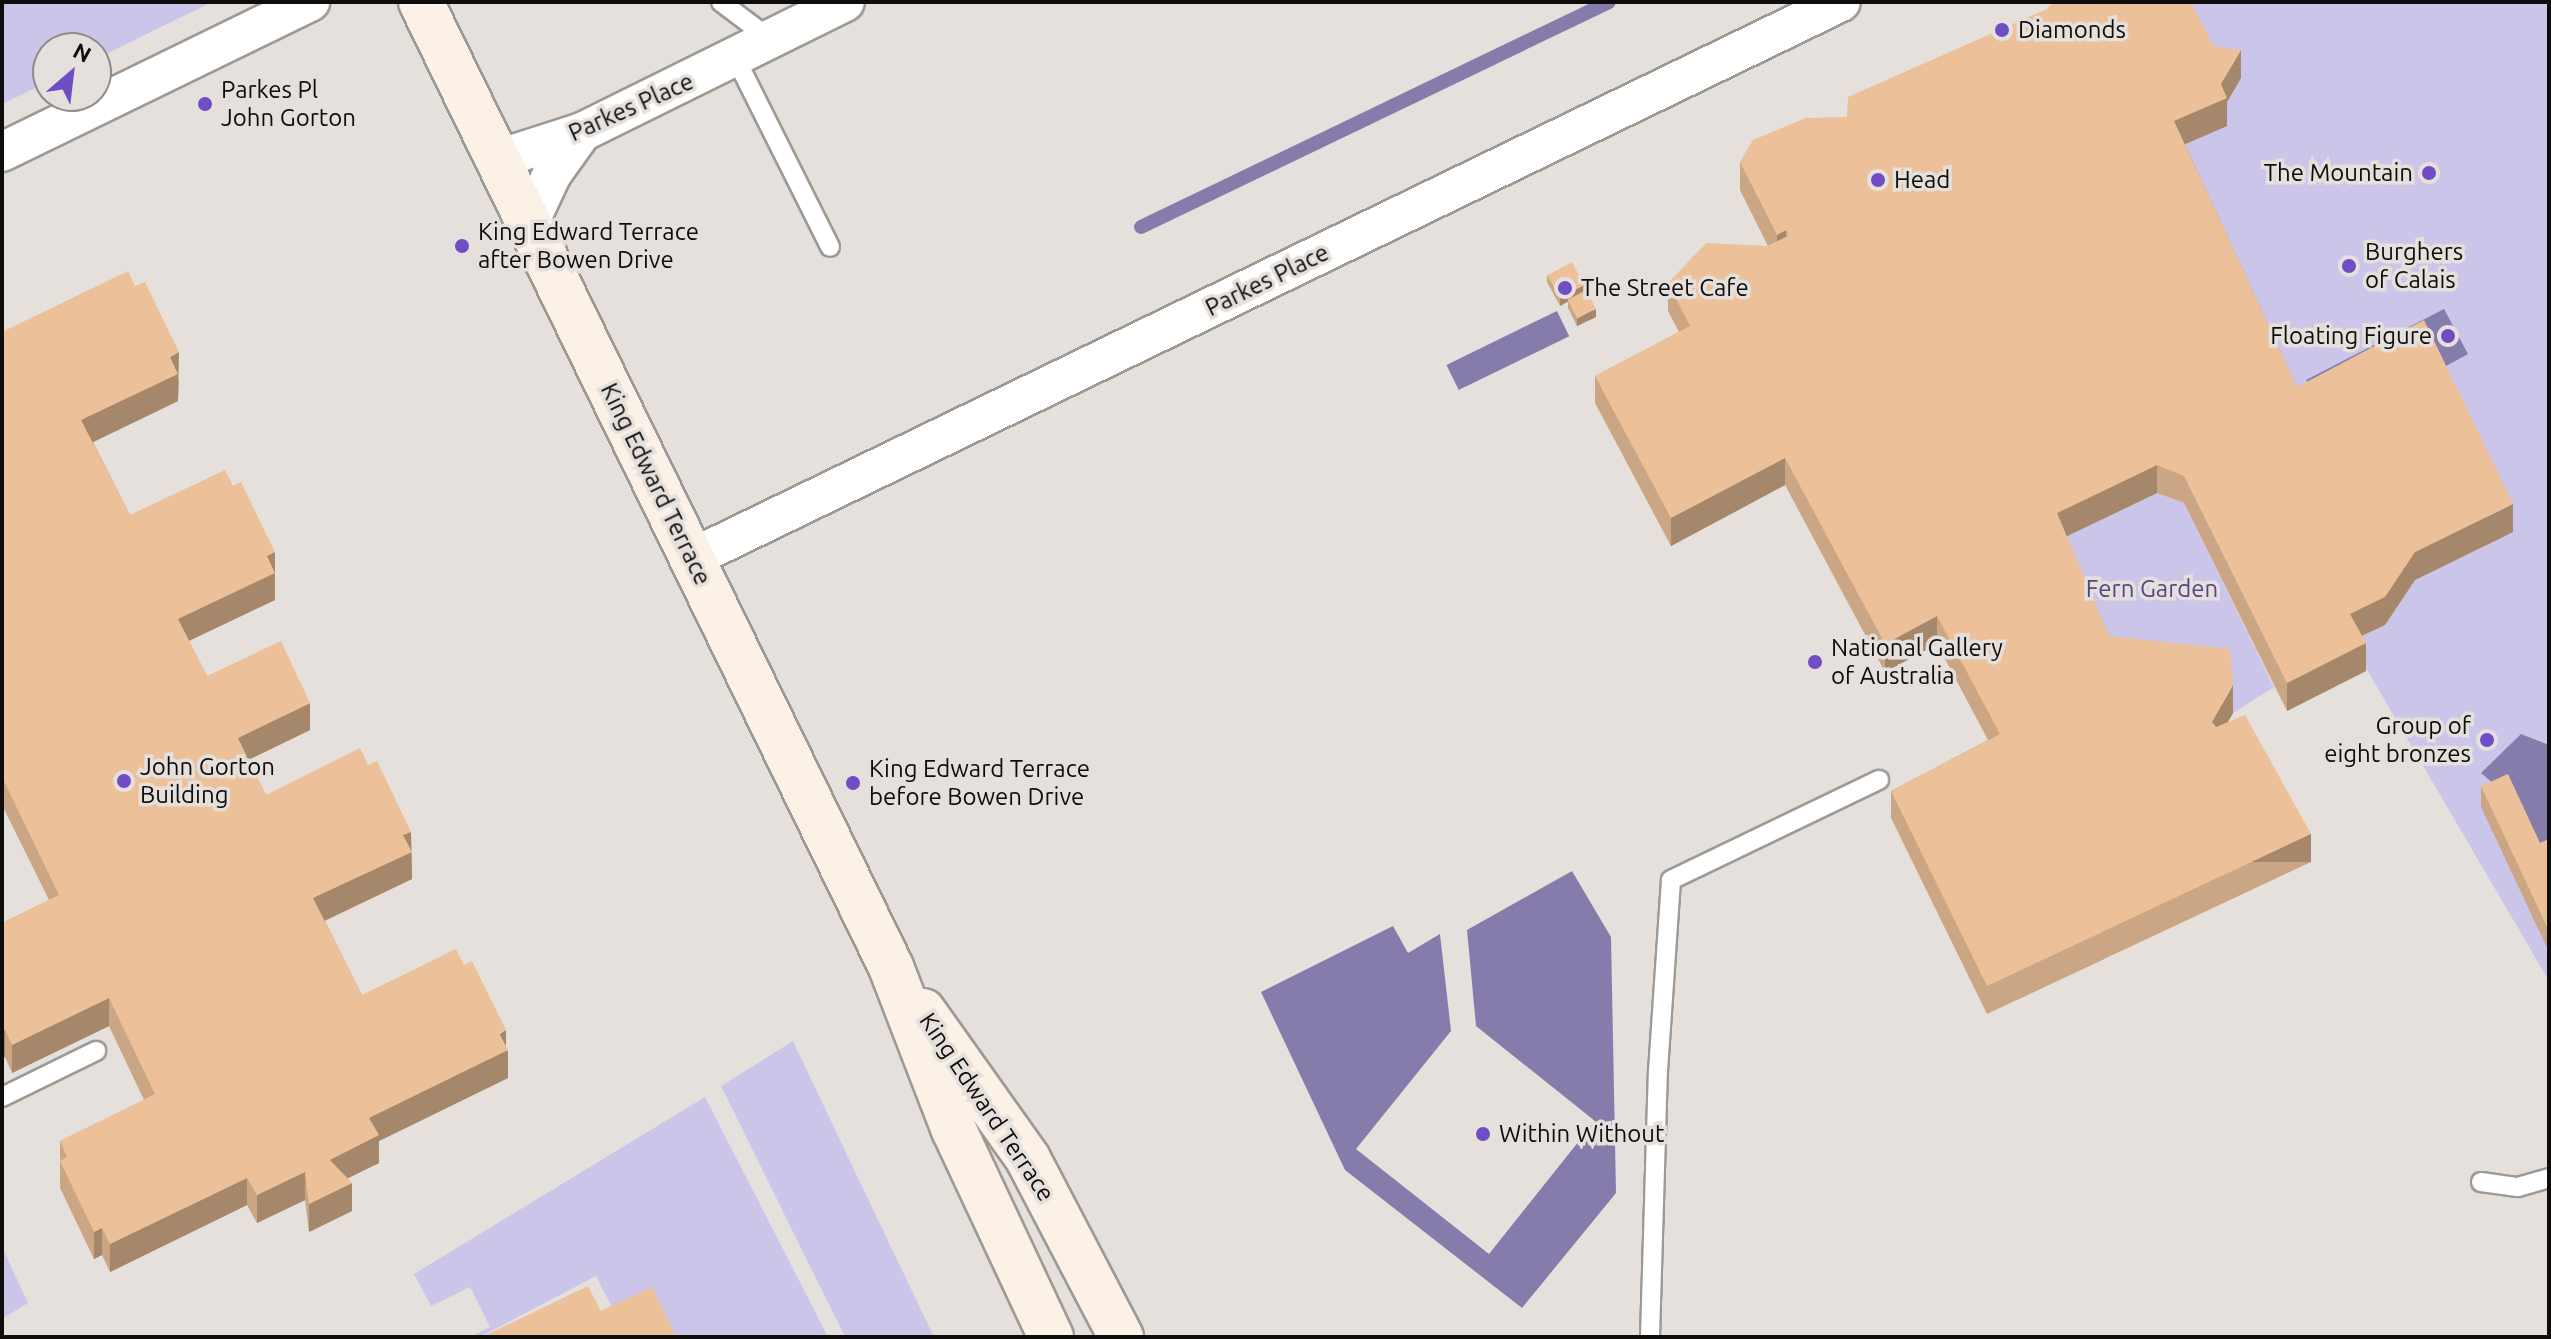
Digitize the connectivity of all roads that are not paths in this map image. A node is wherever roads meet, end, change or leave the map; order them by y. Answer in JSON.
{"nodes":[{"id":1,"x":310,"y":2,"type":"edge"},
{"id":2,"x":421,"y":2,"type":"edge"},
{"id":3,"x":721,"y":2,"type":"edge"},
{"id":4,"x":845,"y":2,"type":"edge"},
{"id":5,"x":1841,"y":2,"type":"edge"},
{"id":6,"x":770,"y":39,"type":"junction"},
{"id":7,"x":736,"y":59,"type":"junction"},
{"id":8,"x":582,"y":132,"type":"junction"},
{"id":9,"x":2,"y":152,"type":"edge"},
{"id":10,"x":498,"y":159,"type":"junction"},
{"id":11,"x":529,"y":223,"type":"junction"},
{"id":12,"x":830,"y":247,"type":"dead end"},
{"id":13,"x":692,"y":558,"type":"junction"},
{"id":14,"x":1879,"y":780,"type":"dead end"},
{"id":15,"x":891,"y":967,"type":"junction"},
{"id":16,"x":96,"y":1051,"type":"dead end"},
{"id":17,"x":2,"y":1097,"type":"edge"},
{"id":18,"x":2549,"y":1178,"type":"edge"},
{"id":19,"x":2481,"y":1182,"type":"dead end"},
{"id":20,"x":1051,"y":1337,"type":"edge"},
{"id":21,"x":1121,"y":1337,"type":"edge"},
{"id":22,"x":1650,"y":1337,"type":"edge"}],
"edges":[{"from":1,"to":9,"type":"street"},
{"from":2,"to":10,"type":"main road","name":"King Edward Terrace"},
{"from":3,"to":6,"type":"lane"},
{"from":4,"to":6,"type":"street","name":"Parkes Place"},
{"from":5,"to":13,"type":"street","name":"Parkes Place"},
{"from":6,"to":7,"type":"street","name":"Parkes Place"},
{"from":7,"to":8,"type":"street","name":"Parkes Place"},
{"from":7,"to":12,"type":"lane"},
{"from":8,"to":10,"type":"street","name":"Parkes Place"},
{"from":8,"to":11,"type":"street"},
{"from":10,"to":11,"type":"main road","name":"King Edward Terrace"},
{"from":11,"to":13,"type":"main road","name":"King Edward Terrace"},
{"from":13,"to":15,"type":"main road","name":"King Edward Terrace"},
{"from":14,"to":22,"type":"lane"},
{"from":15,"to":20,"type":"main road","name":"King Edward Terrace"},
{"from":15,"to":21,"type":"main road","name":"King Edward Terrace"},
{"from":16,"to":17,"type":"lane"},
{"from":18,"to":19,"type":"lane"}]}
